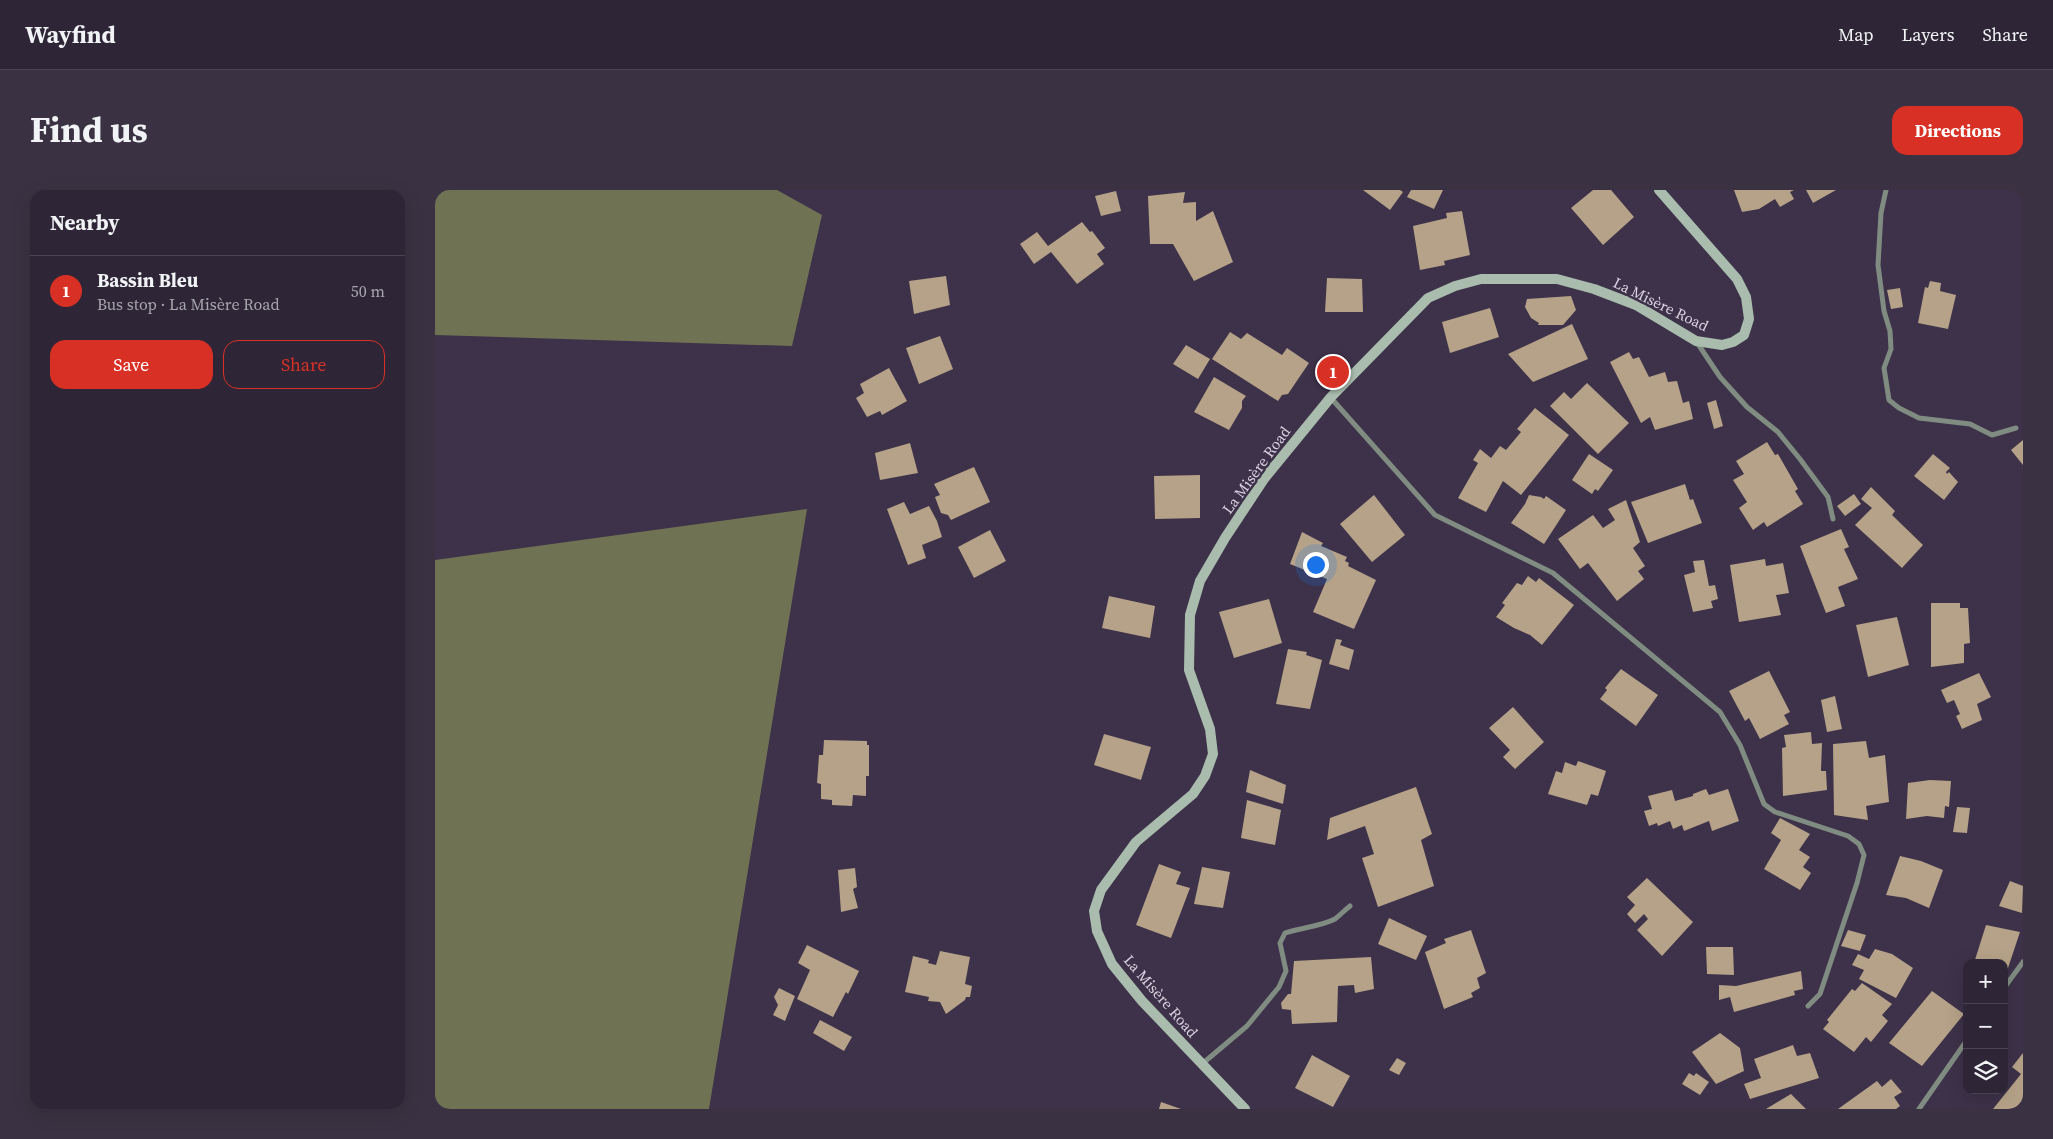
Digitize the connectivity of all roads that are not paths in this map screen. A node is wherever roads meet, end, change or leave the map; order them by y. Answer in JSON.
{"nodes":[{"id":1,"x":1659,"y":190,"type":"edge"},
{"id":2,"x":1886,"y":190,"type":"edge"},
{"id":3,"x":1696,"y":341,"type":"junction"},
{"id":4,"x":1331,"y":398,"type":"junction"},
{"id":5,"x":2016,"y":428,"type":"dead end"},
{"id":6,"x":1833,"y":519,"type":"dead end"},
{"id":7,"x":1350,"y":906,"type":"dead end"},
{"id":8,"x":2023,"y":962,"type":"edge"},
{"id":9,"x":2008,"y":983,"type":"edge"},
{"id":10,"x":1808,"y":1006,"type":"dead end"},
{"id":11,"x":1963,"y":1046,"type":"edge"},
{"id":12,"x":1202,"y":1064,"type":"junction"},
{"id":13,"x":1245,"y":1109,"type":"edge"},
{"id":14,"x":1919,"y":1109,"type":"edge"}],
"edges":[{"from":1,"to":3,"type":"main road","name":"La Misère Road"},
{"from":2,"to":5,"type":"street"},
{"from":3,"to":4,"type":"main road","name":"La Misère Road"},
{"from":3,"to":6,"type":"street"},
{"from":4,"to":10,"type":"street"},
{"from":4,"to":12,"type":"main road","name":"La Misère Road"},
{"from":7,"to":12,"type":"street"},
{"from":8,"to":9,"type":"street"},
{"from":11,"to":14,"type":"street"},
{"from":12,"to":13,"type":"main road","name":"La Misère Road"}]}
